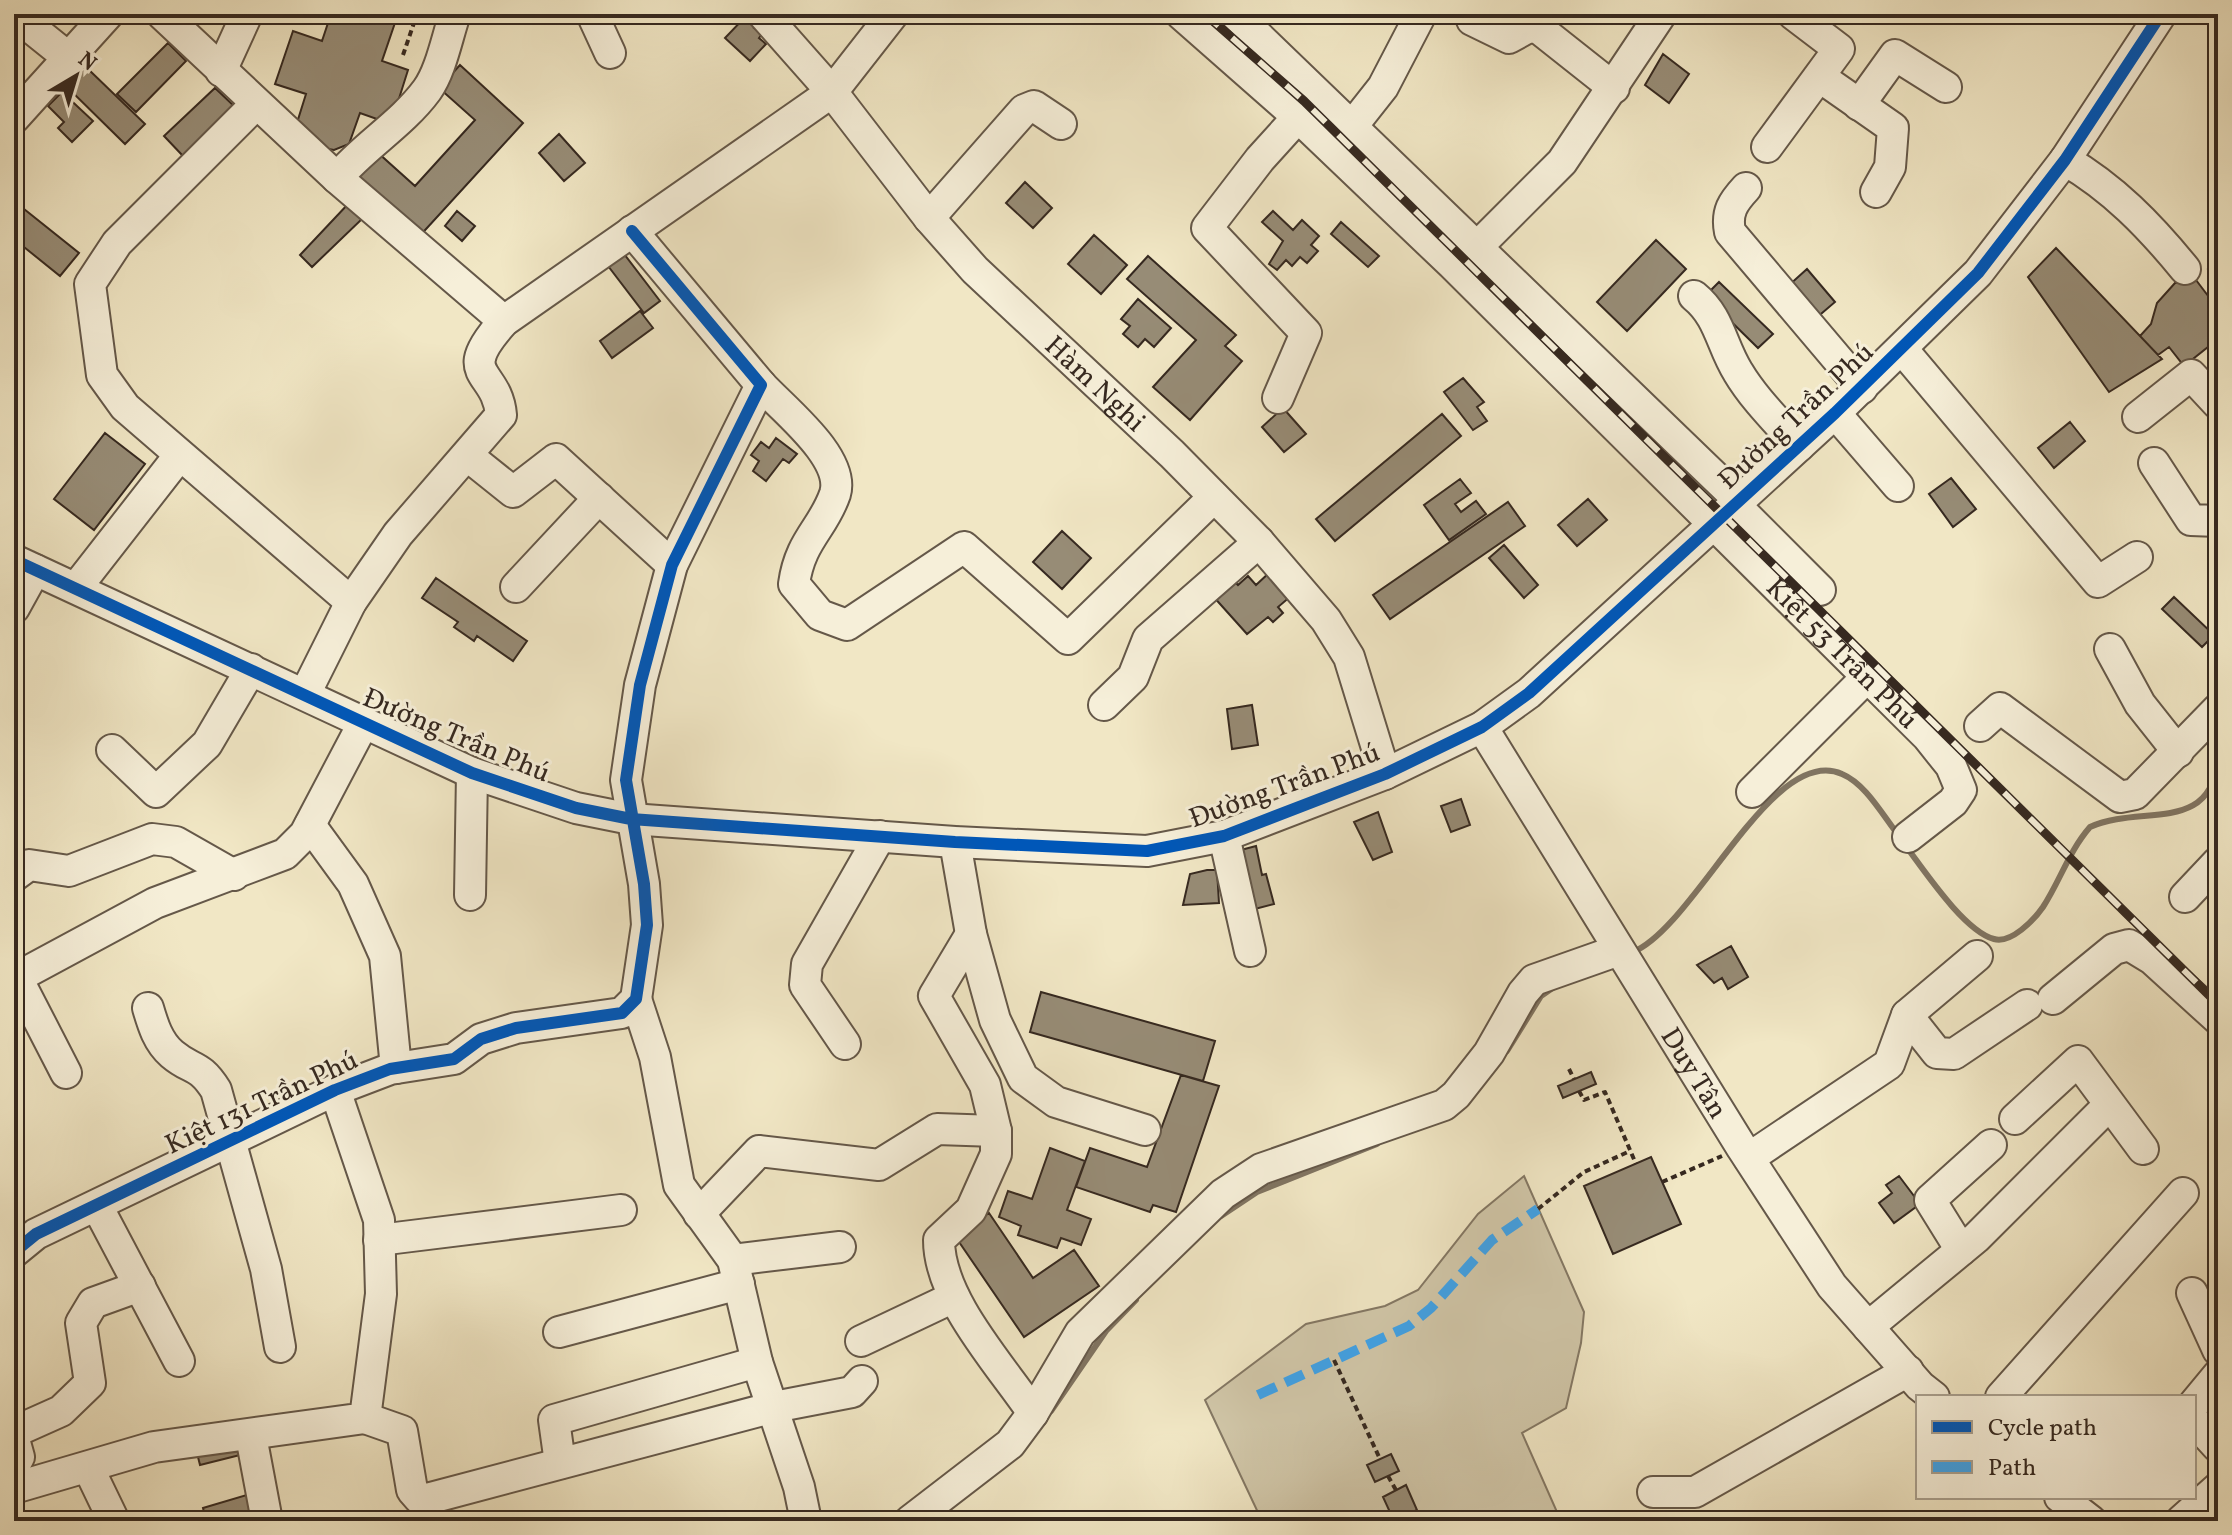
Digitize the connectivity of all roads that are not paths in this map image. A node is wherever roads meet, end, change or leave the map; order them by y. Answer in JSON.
{"nodes":[{"id":1,"x":14,"y":14,"type":"edge"},
{"id":2,"x":108,"y":14,"type":"edge"},
{"id":3,"x":162,"y":14,"type":"edge"},
{"id":4,"x":247,"y":14,"type":"edge"},
{"id":5,"x":455,"y":14,"type":"edge"},
{"id":6,"x":592,"y":14,"type":"edge"},
{"id":7,"x":763,"y":14,"type":"edge"},
{"id":8,"x":893,"y":14,"type":"edge"},
{"id":9,"x":1181,"y":14,"type":"edge"},
{"id":10,"x":1235,"y":14,"type":"edge"},
{"id":11,"x":1421,"y":14,"type":"edge"},
{"id":12,"x":1661,"y":14,"type":"edge"},
{"id":13,"x":1793,"y":14,"type":"edge"},
{"id":14,"x":2161,"y":14,"type":"edge"},
{"id":15,"x":1472,"y":20,"type":"dead end"},
{"id":16,"x":610,"y":53,"type":"dead end"},
{"id":17,"x":70,"y":59,"type":"junction"},
{"id":18,"x":221,"y":71,"type":"junction"},
{"id":19,"x":1820,"y":77,"type":"junction"},
{"id":20,"x":1946,"y":87,"type":"dead end"},
{"id":21,"x":1614,"y":88,"type":"junction"},
{"id":22,"x":832,"y":92,"type":"junction"},
{"id":23,"x":256,"y":104,"type":"junction"},
{"id":24,"x":1859,"y":105,"type":"junction"},
{"id":25,"x":1298,"y":117,"type":"junction"},
{"id":26,"x":14,"y":118,"type":"edge"},
{"id":27,"x":1061,"y":124,"type":"dead end"},
{"id":28,"x":1353,"y":125,"type":"junction"},
{"id":29,"x":1767,"y":147,"type":"dead end"},
{"id":30,"x":2065,"y":160,"type":"junction"},
{"id":31,"x":337,"y":178,"type":"junction"},
{"id":32,"x":1746,"y":188,"type":"dead end"},
{"id":33,"x":1876,"y":192,"type":"dead end"},
{"id":34,"x":929,"y":218,"type":"junction"},
{"id":35,"x":632,"y":231,"type":"junction"},
{"id":36,"x":1476,"y":248,"type":"junction"},
{"id":37,"x":2185,"y":269,"type":"dead end"},
{"id":38,"x":1694,"y":296,"type":"dead end"},
{"id":39,"x":504,"y":321,"type":"junction"},
{"id":40,"x":1902,"y":349,"type":"junction"},
{"id":41,"x":761,"y":385,"type":"junction"},
{"id":42,"x":1862,"y":388,"type":"junction"},
{"id":43,"x":1278,"y":398,"type":"dead end"},
{"id":44,"x":2218,"y":404,"type":"edge"},
{"id":45,"x":1835,"y":413,"type":"junction"},
{"id":46,"x":2138,"y":417,"type":"dead end"},
{"id":47,"x":1799,"y":446,"type":"junction"},
{"id":48,"x":179,"y":456,"type":"junction"},
{"id":49,"x":468,"y":456,"type":"junction"},
{"id":50,"x":2154,"y":463,"type":"dead end"},
{"id":51,"x":1898,"y":486,"type":"dead end"},
{"id":52,"x":1214,"y":497,"type":"junction"},
{"id":53,"x":599,"y":498,"type":"junction"},
{"id":54,"x":1736,"y":502,"type":"junction"},
{"id":55,"x":2218,"y":521,"type":"edge"},
{"id":56,"x":1711,"y":524,"type":"junction"},
{"id":57,"x":1259,"y":542,"type":"junction"},
{"id":58,"x":2137,"y":557,"type":"dead end"},
{"id":59,"x":24,"y":565,"type":"edge"},
{"id":60,"x":672,"y":565,"type":"junction"},
{"id":61,"x":516,"y":587,"type":"dead end"},
{"id":62,"x":76,"y":588,"type":"junction"},
{"id":63,"x":1820,"y":590,"type":"dead end"},
{"id":64,"x":351,"y":602,"type":"junction"},
{"id":65,"x":14,"y":608,"type":"edge"},
{"id":66,"x":2110,"y":649,"type":"dead end"},
{"id":67,"x":251,"y":669,"type":"junction"},
{"id":68,"x":1868,"y":676,"type":"junction"},
{"id":69,"x":305,"y":694,"type":"junction"},
{"id":70,"x":1104,"y":705,"type":"dead end"},
{"id":71,"x":2218,"y":709,"type":"edge"},
{"id":72,"x":364,"y":722,"type":"junction"},
{"id":73,"x":1980,"y":726,"type":"dead end"},
{"id":74,"x":1482,"y":727,"type":"junction"},
{"id":75,"x":112,"y":750,"type":"dead end"},
{"id":76,"x":2178,"y":752,"type":"junction"},
{"id":77,"x":472,"y":773,"type":"junction"},
{"id":78,"x":1385,"y":774,"type":"junction"},
{"id":79,"x":1752,"y":792,"type":"dead end"},
{"id":80,"x":631,"y":819,"type":"junction"},
{"id":81,"x":310,"y":825,"type":"junction"},
{"id":82,"x":880,"y":836,"type":"junction"},
{"id":83,"x":1224,"y":836,"type":"junction"},
{"id":84,"x":1908,"y":837,"type":"dead end"},
{"id":85,"x":955,"y":842,"type":"junction"},
{"id":86,"x":2218,"y":862,"type":"edge"},
{"id":87,"x":234,"y":875,"type":"junction"},
{"id":88,"x":14,"y":876,"type":"edge"},
{"id":89,"x":470,"y":895,"type":"dead end"},
{"id":90,"x":2185,"y":897,"type":"dead end"},
{"id":91,"x":971,"y":934,"type":"junction"},
{"id":92,"x":1250,"y":951,"type":"dead end"},
{"id":93,"x":1623,"y":955,"type":"junction"},
{"id":94,"x":1977,"y":956,"type":"dead end"},
{"id":95,"x":15,"y":976,"type":"edge"},
{"id":96,"x":636,"y":999,"type":"junction"},
{"id":97,"x":148,"y":1008,"type":"dead end"},
{"id":98,"x":1907,"y":1015,"type":"junction"},
{"id":99,"x":2218,"y":1019,"type":"edge"},
{"id":100,"x":845,"y":1044,"type":"dead end"},
{"id":101,"x":396,"y":1068,"type":"junction"},
{"id":102,"x":66,"y":1073,"type":"dead end"},
{"id":103,"x":335,"y":1090,"type":"junction"},
{"id":104,"x":2109,"y":1105,"type":"junction"},
{"id":105,"x":2015,"y":1119,"type":"dead end"},
{"id":106,"x":1145,"y":1130,"type":"dead end"},
{"id":107,"x":996,"y":1131,"type":"junction"},
{"id":108,"x":231,"y":1141,"type":"junction"},
{"id":109,"x":1991,"y":1145,"type":"dead end"},
{"id":110,"x":2143,"y":1149,"type":"dead end"},
{"id":111,"x":1746,"y":1153,"type":"junction"},
{"id":112,"x":2183,"y":1193,"type":"dead end"},
{"id":113,"x":97,"y":1206,"type":"junction"},
{"id":114,"x":621,"y":1210,"type":"dead end"},
{"id":115,"x":699,"y":1214,"type":"junction"},
{"id":116,"x":379,"y":1240,"type":"junction"},
{"id":117,"x":840,"y":1247,"type":"dead end"},
{"id":118,"x":1961,"y":1250,"type":"junction"},
{"id":119,"x":14,"y":1252,"type":"edge"},
{"id":120,"x":736,"y":1272,"type":"junction"},
{"id":121,"x":140,"y":1286,"type":"junction"},
{"id":122,"x":2192,"y":1293,"type":"dead end"},
{"id":123,"x":954,"y":1297,"type":"junction"},
{"id":124,"x":1868,"y":1327,"type":"junction"},
{"id":125,"x":559,"y":1332,"type":"dead end"},
{"id":126,"x":861,"y":1341,"type":"dead end"},
{"id":127,"x":280,"y":1347,"type":"dead end"},
{"id":128,"x":2218,"y":1350,"type":"edge"},
{"id":129,"x":179,"y":1361,"type":"dead end"},
{"id":130,"x":757,"y":1362,"type":"junction"},
{"id":131,"x":1908,"y":1371,"type":"junction"},
{"id":132,"x":2218,"y":1375,"type":"edge"},
{"id":133,"x":862,"y":1381,"type":"dead end"},
{"id":134,"x":1932,"y":1395,"type":"edge"},
{"id":135,"x":2003,"y":1395,"type":"edge"},
{"id":136,"x":2196,"y":1402,"type":"edge"},
{"id":137,"x":774,"y":1407,"type":"junction"},
{"id":138,"x":1033,"y":1413,"type":"junction"},
{"id":139,"x":365,"y":1418,"type":"junction"},
{"id":140,"x":2196,"y":1423,"type":"edge"},
{"id":141,"x":14,"y":1432,"type":"edge"},
{"id":142,"x":251,"y":1436,"type":"junction"},
{"id":143,"x":14,"y":1439,"type":"edge"},
{"id":144,"x":2218,"y":1447,"type":"edge"},
{"id":145,"x":560,"y":1463,"type":"junction"},
{"id":146,"x":14,"y":1466,"type":"edge"},
{"id":147,"x":88,"y":1467,"type":"junction"},
{"id":148,"x":14,"y":1488,"type":"edge"},
{"id":149,"x":2218,"y":1488,"type":"edge"},
{"id":150,"x":1653,"y":1492,"type":"dead end"},
{"id":151,"x":2063,"y":1499,"type":"edge"},
{"id":152,"x":421,"y":1510,"type":"edge"},
{"id":153,"x":114,"y":1521,"type":"edge"},
{"id":154,"x":267,"y":1521,"type":"edge"},
{"id":155,"x":806,"y":1521,"type":"edge"},
{"id":156,"x":910,"y":1521,"type":"edge"},
{"id":157,"x":2091,"y":1521,"type":"edge"},
{"id":158,"x":2181,"y":1521,"type":"edge"}],
"edges":[{"from":1,"to":17,"type":"street"},
{"from":2,"to":17,"type":"street"},
{"from":3,"to":18,"type":"street"},
{"from":4,"to":18,"type":"street"},
{"from":5,"to":31,"type":"street"},
{"from":6,"to":16,"type":"street"},
{"from":7,"to":22,"type":"street","name":"Hàm Nghi"},
{"from":8,"to":22,"type":"street"},
{"from":9,"to":25,"type":"street","name":"Kiệt 53 Trần Phú"},
{"from":10,"to":28,"type":"street"},
{"from":11,"to":28,"type":"street"},
{"from":12,"to":21,"type":"street"},
{"from":13,"to":19,"type":"street"},
{"from":14,"to":30,"type":"street","name":"Đường Trần Phú"},
{"from":15,"to":21,"type":"street"},
{"from":17,"to":26,"type":"street"},
{"from":18,"to":23,"type":"street"},
{"from":19,"to":24,"type":"street"},
{"from":19,"to":29,"type":"street"},
{"from":20,"to":24,"type":"street"},
{"from":21,"to":36,"type":"street"},
{"from":22,"to":34,"type":"street","name":"Hàm Nghi"},
{"from":22,"to":35,"type":"street"},
{"from":23,"to":31,"type":"street"},
{"from":23,"to":48,"type":"street"},
{"from":24,"to":33,"type":"street"},
{"from":25,"to":43,"type":"street"},
{"from":25,"to":56,"type":"street","name":"Kiệt 53 Trần Phú"},
{"from":27,"to":34,"type":"street"},
{"from":28,"to":36,"type":"street"},
{"from":30,"to":37,"type":"street"},
{"from":30,"to":40,"type":"street","name":"Đường Trần Phú"},
{"from":31,"to":39,"type":"street"},
{"from":32,"to":42,"type":"street"},
{"from":34,"to":52,"type":"street","name":"Hàm Nghi"},
{"from":35,"to":39,"type":"street"},
{"from":35,"to":41,"type":"street"},
{"from":36,"to":54,"type":"street"},
{"from":38,"to":47,"type":"street"},
{"from":39,"to":49,"type":"street"},
{"from":40,"to":42,"type":"street","name":"Đường Trần Phú"},
{"from":40,"to":58,"type":"street"},
{"from":41,"to":52,"type":"street"},
{"from":41,"to":60,"type":"street"},
{"from":42,"to":45,"type":"street","name":"Đường Trần Phú"},
{"from":44,"to":46,"type":"street"},
{"from":45,"to":47,"type":"street","name":"Đường Trần Phú"},
{"from":45,"to":51,"type":"street"},
{"from":47,"to":54,"type":"street","name":"Đường Trần Phú"},
{"from":48,"to":62,"type":"street"},
{"from":48,"to":64,"type":"street"},
{"from":49,"to":53,"type":"street"},
{"from":49,"to":64,"type":"street"},
{"from":50,"to":55,"type":"street"},
{"from":52,"to":57,"type":"street","name":"Hàm Nghi"},
{"from":53,"to":60,"type":"street"},
{"from":53,"to":61,"type":"street"},
{"from":54,"to":56,"type":"street","name":"Đường Trần Phú"},
{"from":54,"to":63,"type":"street"},
{"from":56,"to":68,"type":"street","name":"Kiệt 53 Trần Phú"},
{"from":56,"to":74,"type":"street","name":"Đường Trần Phú"},
{"from":57,"to":70,"type":"street"},
{"from":57,"to":78,"type":"street","name":"Hàm Nghi"},
{"from":59,"to":62,"type":"street","name":"Đường Trần Phú"},
{"from":59,"to":65,"type":"street"},
{"from":60,"to":80,"type":"street"},
{"from":62,"to":67,"type":"street","name":"Đường Trần Phú"},
{"from":64,"to":69,"type":"street"},
{"from":66,"to":76,"type":"street"},
{"from":67,"to":69,"type":"street","name":"Đường Trần Phú"},
{"from":67,"to":75,"type":"street"},
{"from":68,"to":79,"type":"street"},
{"from":68,"to":84,"type":"street","name":"Kiệt 53 Trần Phú"},
{"from":69,"to":72,"type":"street","name":"Đường Trần Phú"},
{"from":71,"to":76,"type":"street"},
{"from":72,"to":77,"type":"street","name":"Đường Trần Phú"},
{"from":72,"to":81,"type":"street"},
{"from":73,"to":76,"type":"street"},
{"from":74,"to":78,"type":"street","name":"Đường Trần Phú"},
{"from":74,"to":93,"type":"street","name":"Duy Tân"},
{"from":77,"to":80,"type":"street","name":"Đường Trần Phú"},
{"from":77,"to":89,"type":"street"},
{"from":78,"to":83,"type":"street","name":"Đường Trần Phú"},
{"from":80,"to":82,"type":"street","name":"Đường Trần Phú"},
{"from":80,"to":96,"type":"street"},
{"from":81,"to":87,"type":"street"},
{"from":81,"to":101,"type":"street"},
{"from":82,"to":85,"type":"street","name":"Đường Trần Phú"},
{"from":82,"to":100,"type":"street"},
{"from":83,"to":85,"type":"street","name":"Đường Trần Phú"},
{"from":83,"to":92,"type":"street"},
{"from":85,"to":91,"type":"street"},
{"from":86,"to":90,"type":"street"},
{"from":87,"to":88,"type":"street"},
{"from":87,"to":95,"type":"street"},
{"from":91,"to":106,"type":"street"},
{"from":91,"to":107,"type":"street"},
{"from":93,"to":111,"type":"street","name":"Duy Tân"},
{"from":93,"to":138,"type":"street"},
{"from":94,"to":98,"type":"street"},
{"from":95,"to":102,"type":"street"},
{"from":96,"to":101,"type":"street","name":"Kiệt 131 Trần Phú"},
{"from":96,"to":115,"type":"street"},
{"from":97,"to":108,"type":"street"},
{"from":98,"to":99,"type":"street"},
{"from":98,"to":111,"type":"street"},
{"from":101,"to":103,"type":"street","name":"Kiệt 131 Trần Phú"},
{"from":103,"to":108,"type":"street","name":"Kiệt 131 Trần Phú"},
{"from":103,"to":116,"type":"street"},
{"from":104,"to":105,"type":"street"},
{"from":104,"to":110,"type":"street"},
{"from":104,"to":118,"type":"street"},
{"from":107,"to":115,"type":"street"},
{"from":107,"to":123,"type":"street"},
{"from":108,"to":113,"type":"street","name":"Kiệt 131 Trần Phú"},
{"from":108,"to":127,"type":"street"},
{"from":109,"to":118,"type":"street"},
{"from":111,"to":124,"type":"street","name":"Duy Tân"},
{"from":112,"to":135,"type":"street"},
{"from":113,"to":119,"type":"street","name":"Kiệt 131 Trần Phú"},
{"from":113,"to":121,"type":"street"},
{"from":114,"to":116,"type":"street"},
{"from":115,"to":120,"type":"street"},
{"from":116,"to":139,"type":"street"},
{"from":117,"to":120,"type":"street"},
{"from":118,"to":124,"type":"street"},
{"from":120,"to":125,"type":"street"},
{"from":120,"to":130,"type":"street"},
{"from":121,"to":129,"type":"street"},
{"from":121,"to":141,"type":"street"},
{"from":122,"to":128,"type":"street"},
{"from":123,"to":126,"type":"street"},
{"from":123,"to":138,"type":"street"},
{"from":124,"to":131,"type":"street","name":"Duy Tân"},
{"from":130,"to":137,"type":"street"},
{"from":130,"to":145,"type":"street"},
{"from":131,"to":134,"type":"street","name":"Duy Tân"},
{"from":131,"to":150,"type":"street"},
{"from":132,"to":136,"type":"street"},
{"from":133,"to":137,"type":"street"},
{"from":137,"to":145,"type":"street"},
{"from":137,"to":155,"type":"street"},
{"from":138,"to":156,"type":"street"},
{"from":139,"to":142,"type":"street"},
{"from":139,"to":152,"type":"street"},
{"from":140,"to":144,"type":"street"},
{"from":142,"to":147,"type":"street"},
{"from":142,"to":154,"type":"street"},
{"from":143,"to":146,"type":"street"},
{"from":145,"to":152,"type":"street"},
{"from":147,"to":148,"type":"street"},
{"from":147,"to":153,"type":"street"},
{"from":149,"to":158,"type":"street"},
{"from":151,"to":157,"type":"street"}]}
